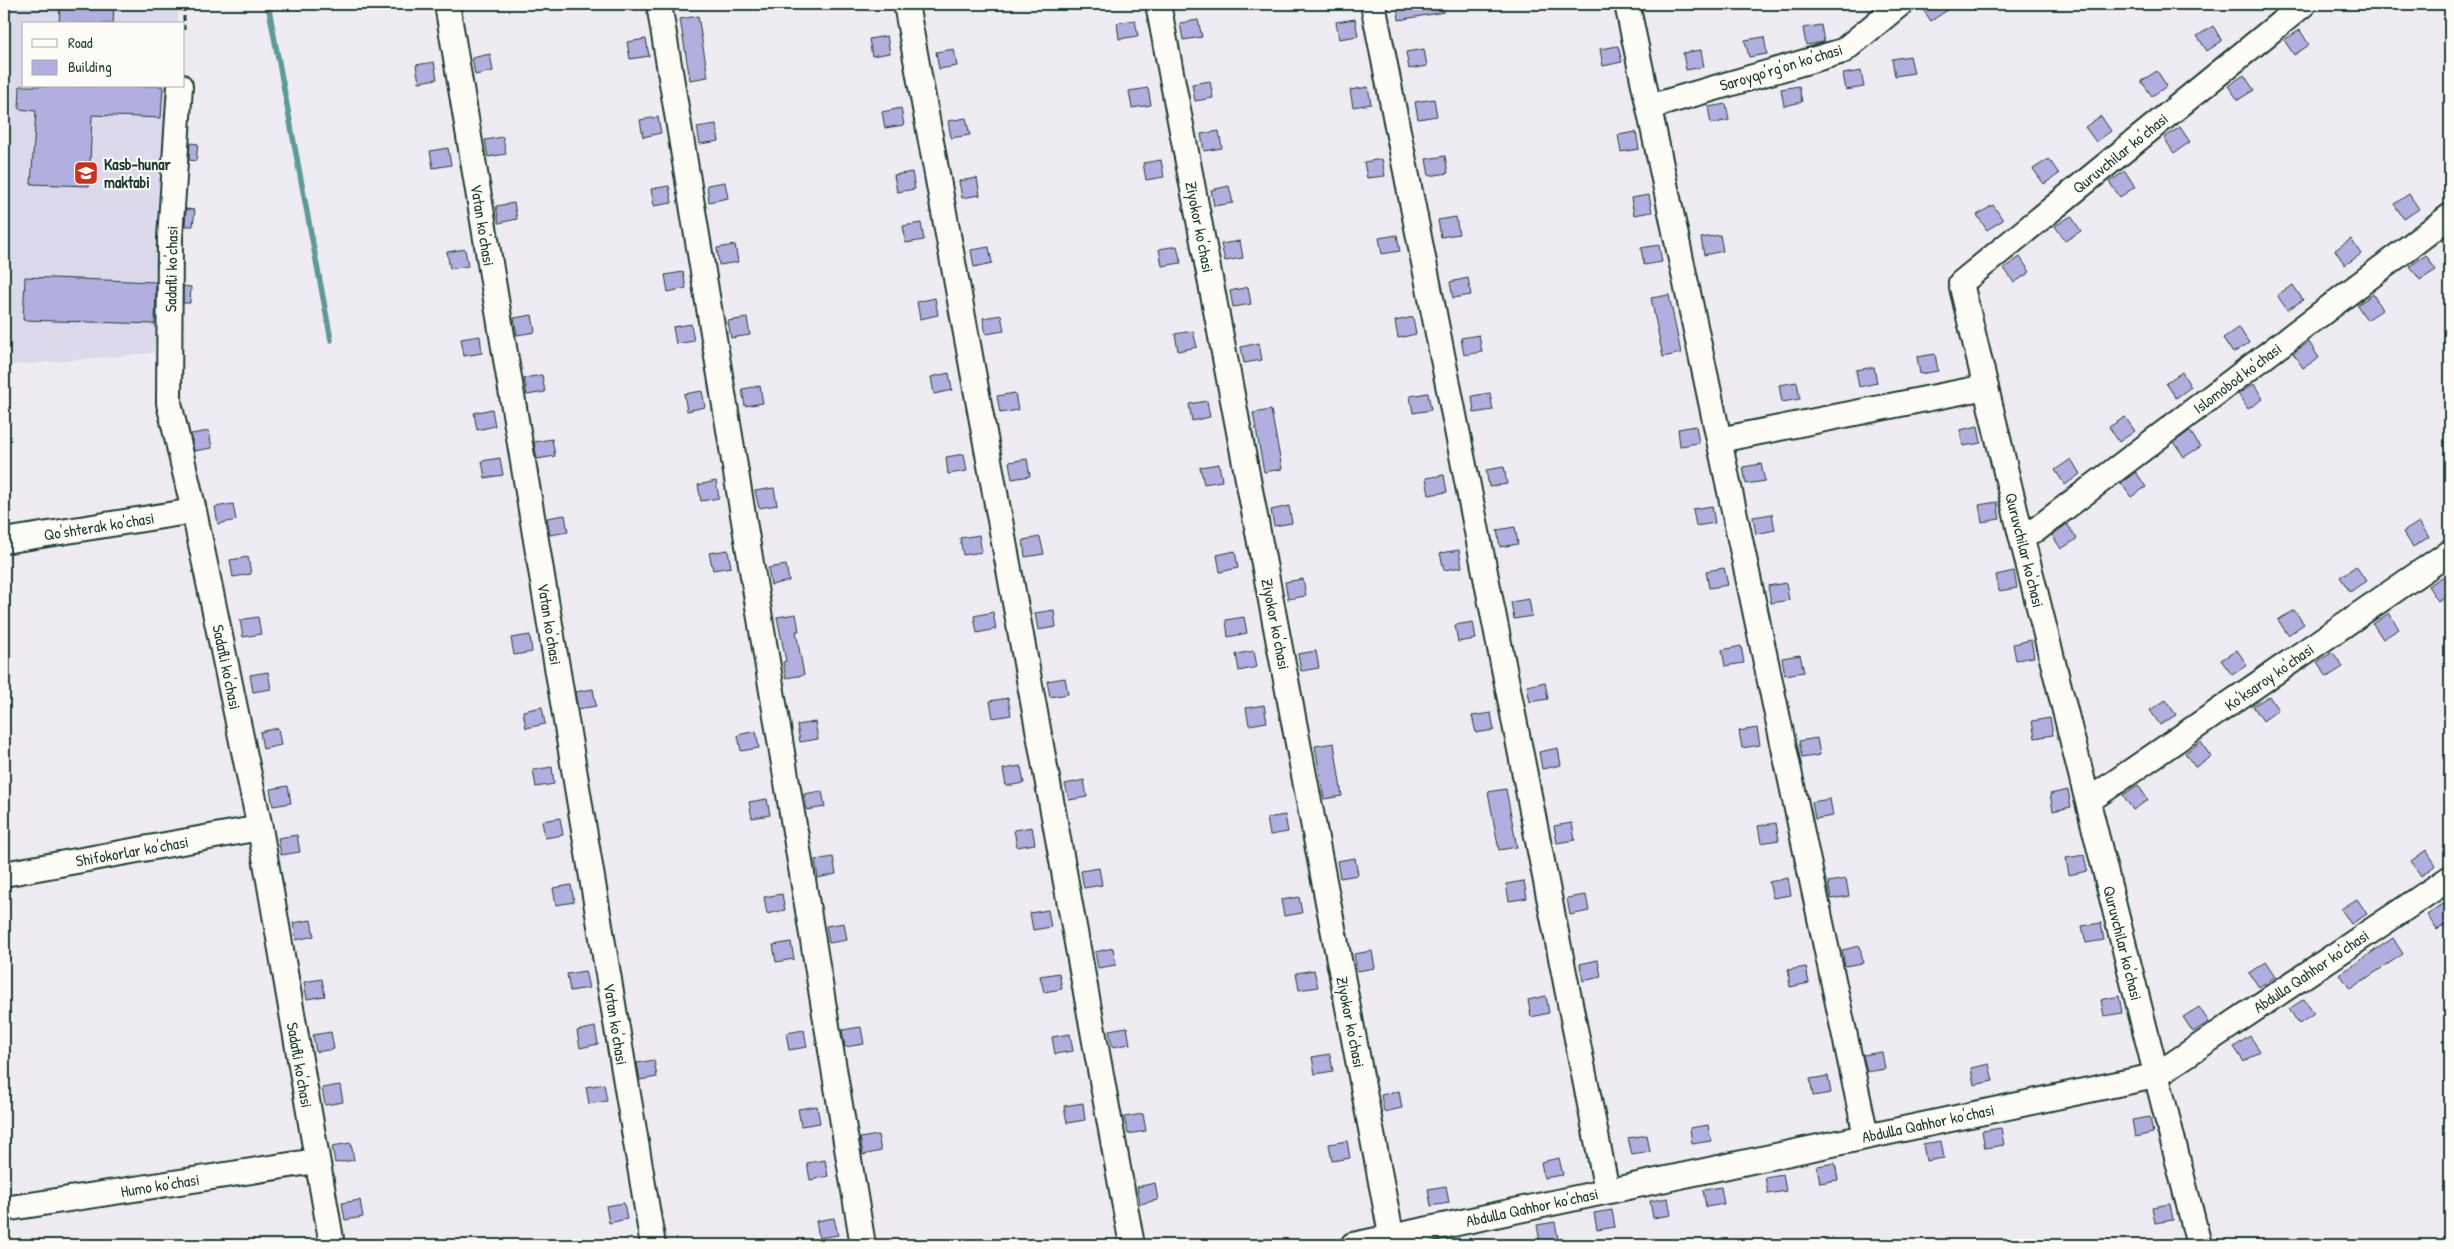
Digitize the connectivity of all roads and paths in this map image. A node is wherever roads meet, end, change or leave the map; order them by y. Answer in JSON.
{"nodes":[{"id":1,"x":184,"y":4,"type":"edge"},
{"id":2,"x":447,"y":4,"type":"edge"},
{"id":3,"x":659,"y":4,"type":"edge"},
{"id":4,"x":906,"y":4,"type":"edge"},
{"id":5,"x":1158,"y":4,"type":"edge"},
{"id":6,"x":1374,"y":4,"type":"edge"},
{"id":7,"x":1627,"y":4,"type":"edge"},
{"id":8,"x":1900,"y":4,"type":"edge"},
{"id":9,"x":2304,"y":4,"type":"edge"},
{"id":10,"x":184,"y":22,"type":"edge"},
{"id":11,"x":180,"y":88,"type":"edge"},
{"id":12,"x":1648,"y":107,"type":"junction"},
{"id":13,"x":2450,"y":216,"type":"edge"},
{"id":14,"x":1986,"y":387,"type":"junction"},
{"id":15,"x":1719,"y":440,"type":"junction"},
{"id":16,"x":194,"y":511,"type":"junction"},
{"id":17,"x":2020,"y":534,"type":"junction"},
{"id":18,"x":4,"y":540,"type":"edge"},
{"id":19,"x":2450,"y":552,"type":"edge"},
{"id":20,"x":2088,"y":801,"type":"junction"},
{"id":21,"x":260,"y":828,"type":"junction"},
{"id":22,"x":4,"y":874,"type":"edge"},
{"id":23,"x":2450,"y":878,"type":"edge"},
{"id":24,"x":2155,"y":1076,"type":"junction"},
{"id":25,"x":1866,"y":1136,"type":"junction"},
{"id":26,"x":316,"y":1161,"type":"junction"},
{"id":27,"x":1608,"y":1191,"type":"junction"},
{"id":28,"x":4,"y":1209,"type":"edge"},
{"id":29,"x":1393,"y":1241,"type":"edge"},
{"id":30,"x":332,"y":1245,"type":"edge"},
{"id":31,"x":653,"y":1245,"type":"edge"},
{"id":32,"x":863,"y":1245,"type":"edge"},
{"id":33,"x":1132,"y":1245,"type":"edge"},
{"id":34,"x":1353,"y":1245,"type":"edge"},
{"id":35,"x":2199,"y":1245,"type":"edge"}],
"edges":[{"from":1,"to":10,"type":"path"},
{"from":2,"to":31,"type":"street","name":"Vatan ko'chasi"},
{"from":3,"to":32,"type":"street"},
{"from":4,"to":33,"type":"street"},
{"from":5,"to":29,"type":"street","name":"Ziyokor ko'chasi"},
{"from":6,"to":27,"type":"street"},
{"from":7,"to":12,"type":"street"},
{"from":8,"to":12,"type":"street","name":"Saroyqo'rg'on ko'chasi"},
{"from":9,"to":14,"type":"street","name":"Quruvchilar ko'chasi"},
{"from":11,"to":16,"type":"street","name":"Sadafli ko'chasi"},
{"from":12,"to":15,"type":"street"},
{"from":13,"to":17,"type":"street","name":"Islomobod ko'chasi"},
{"from":14,"to":15,"type":"street"},
{"from":14,"to":17,"type":"street","name":"Quruvchilar ko'chasi"},
{"from":15,"to":25,"type":"street"},
{"from":16,"to":18,"type":"street","name":"Qo'shterak ko'chasi"},
{"from":16,"to":21,"type":"street","name":"Sadafli ko'chasi"},
{"from":17,"to":20,"type":"street","name":"Quruvchilar ko'chasi"},
{"from":19,"to":20,"type":"street","name":"Ko'ksaroy ko'chasi"},
{"from":20,"to":24,"type":"street","name":"Quruvchilar ko'chasi"},
{"from":21,"to":22,"type":"street","name":"Shifokorlar ko'chasi"},
{"from":21,"to":26,"type":"street","name":"Sadafli ko'chasi"},
{"from":23,"to":24,"type":"street","name":"Abdulla Qahhor ko'chasi"},
{"from":24,"to":25,"type":"street","name":"Abdulla Qahhor ko'chasi"},
{"from":24,"to":35,"type":"street","name":"Quruvchilar ko'chasi"},
{"from":25,"to":27,"type":"street","name":"Abdulla Qahhor ko'chasi"},
{"from":26,"to":28,"type":"street","name":"Humo ko'chasi"},
{"from":26,"to":30,"type":"street","name":"Sadafli ko'chasi"},
{"from":27,"to":29,"type":"street","name":"Abdulla Qahhor ko'chasi"},
{"from":29,"to":34,"type":"street","name":"Abdulla Qahhor ko'chasi"}]}
